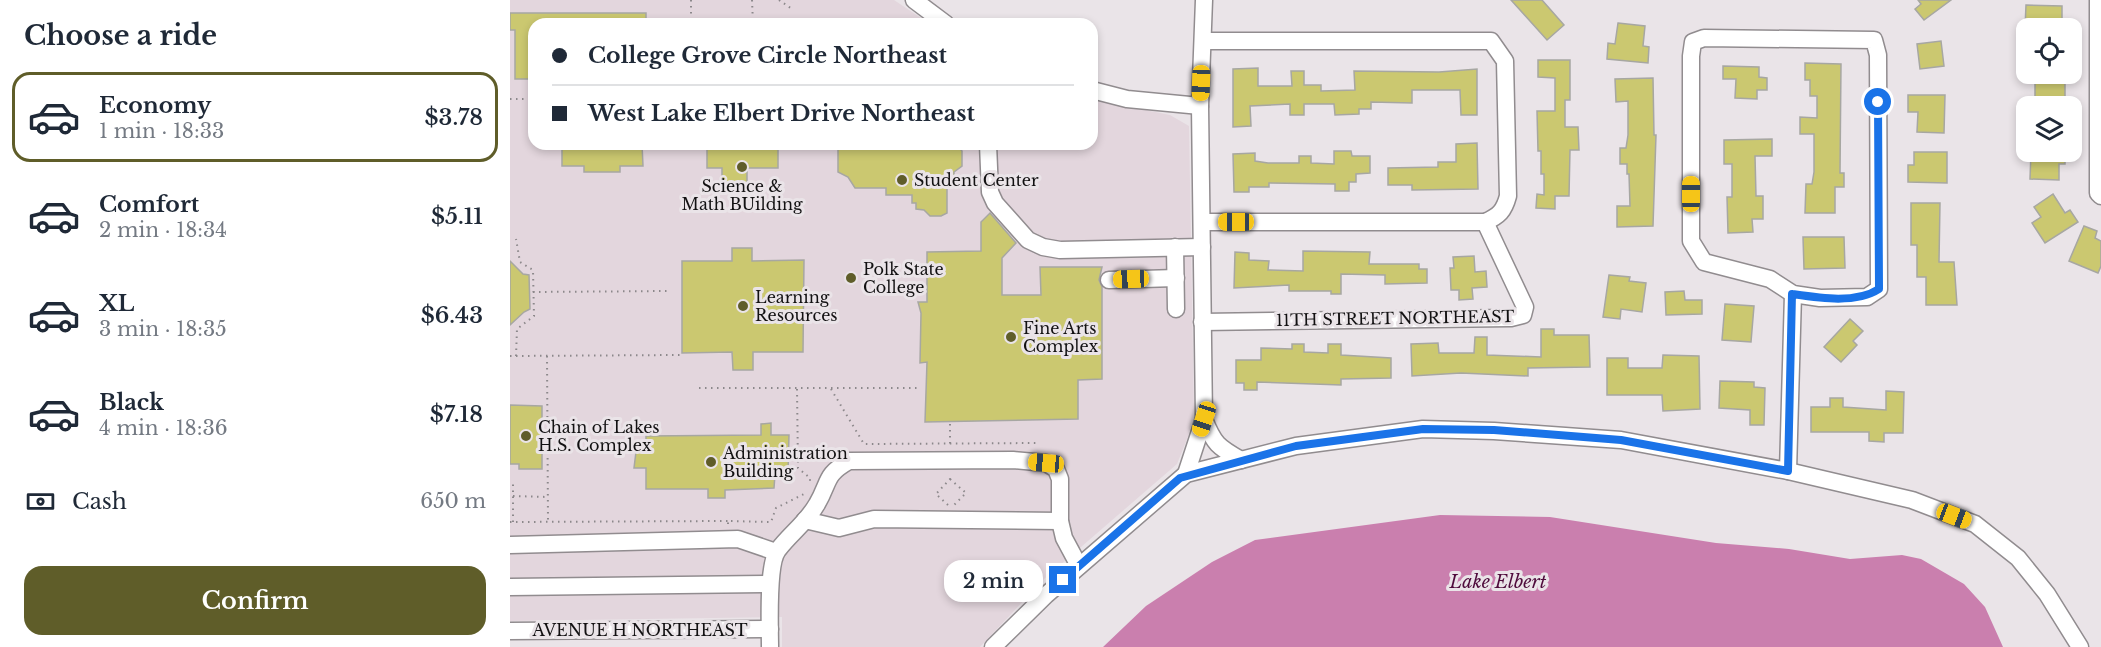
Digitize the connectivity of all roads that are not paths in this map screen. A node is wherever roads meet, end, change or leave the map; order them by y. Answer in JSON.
{"nodes":[{"id":1,"x":914,"y":0,"type":"edge"},
{"id":2,"x":1204,"y":0,"type":"edge"},
{"id":3,"x":2098,"y":0,"type":"edge"},
{"id":4,"x":938,"y":18,"type":"edge"},
{"id":5,"x":1203,"y":41,"type":"junction"},
{"id":6,"x":1098,"y":92,"type":"edge"},
{"id":7,"x":1200,"y":106,"type":"junction"},
{"id":8,"x":988,"y":150,"type":"edge"},
{"id":9,"x":2101,"y":196,"type":"edge"},
{"id":10,"x":1202,"y":222,"type":"junction"},
{"id":11,"x":1485,"y":222,"type":"junction"},
{"id":12,"x":1175,"y":247,"type":"junction"},
{"id":13,"x":1202,"y":247,"type":"junction"},
{"id":14,"x":1176,"y":278,"type":"junction"},
{"id":15,"x":1110,"y":280,"type":"dead end"},
{"id":16,"x":1792,"y":294,"type":"junction"},
{"id":17,"x":1176,"y":309,"type":"dead end"},
{"id":18,"x":1202,"y":322,"type":"junction"},
{"id":19,"x":1204,"y":419,"type":"junction"},
{"id":20,"x":1241,"y":460,"type":"junction"},
{"id":21,"x":1788,"y":471,"type":"junction"},
{"id":22,"x":1186,"y":474,"type":"junction"},
{"id":23,"x":805,"y":520,"type":"junction"},
{"id":24,"x":1059,"y":521,"type":"junction"},
{"id":25,"x":510,"y":545,"type":"edge"},
{"id":26,"x":776,"y":552,"type":"junction"},
{"id":27,"x":1079,"y":566,"type":"junction"},
{"id":28,"x":770,"y":584,"type":"junction"},
{"id":29,"x":510,"y":587,"type":"edge"},
{"id":30,"x":770,"y":629,"type":"junction"},
{"id":31,"x":510,"y":631,"type":"edge"},
{"id":32,"x":770,"y":647,"type":"edge"},
{"id":33,"x":993,"y":647,"type":"edge"},
{"id":34,"x":2080,"y":647,"type":"edge"}],
"edges":[{"from":1,"to":4,"type":"street"},
{"from":2,"to":5,"type":"street"},
{"from":3,"to":9,"type":"street"},
{"from":5,"to":7,"type":"street"},
{"from":5,"to":11,"type":"street"},
{"from":6,"to":7,"type":"street"},
{"from":7,"to":10,"type":"street"},
{"from":8,"to":12,"type":"street"},
{"from":10,"to":11,"type":"street"},
{"from":10,"to":13,"type":"street"},
{"from":11,"to":18,"type":"street","name":"11TH STREET NORTHEAST"},
{"from":12,"to":13,"type":"street"},
{"from":12,"to":14,"type":"street"},
{"from":13,"to":18,"type":"street"},
{"from":14,"to":15,"type":"street"},
{"from":14,"to":17,"type":"street"},
{"from":16,"to":16,"type":"street"},
{"from":16,"to":21,"type":"street"},
{"from":18,"to":19,"type":"street"},
{"from":19,"to":20,"type":"street"},
{"from":19,"to":22,"type":"street"},
{"from":20,"to":21,"type":"street"},
{"from":20,"to":22,"type":"street"},
{"from":21,"to":34,"type":"street"},
{"from":22,"to":27,"type":"street"},
{"from":23,"to":24,"type":"street"},
{"from":23,"to":24,"type":"street"},
{"from":23,"to":26,"type":"street"},
{"from":24,"to":27,"type":"street"},
{"from":25,"to":26,"type":"street"},
{"from":26,"to":28,"type":"street"},
{"from":27,"to":33,"type":"street"},
{"from":28,"to":29,"type":"street"},
{"from":28,"to":30,"type":"street"},
{"from":30,"to":31,"type":"street","name":"AVENUE H NORTHEAST"},
{"from":30,"to":32,"type":"street"}]}
